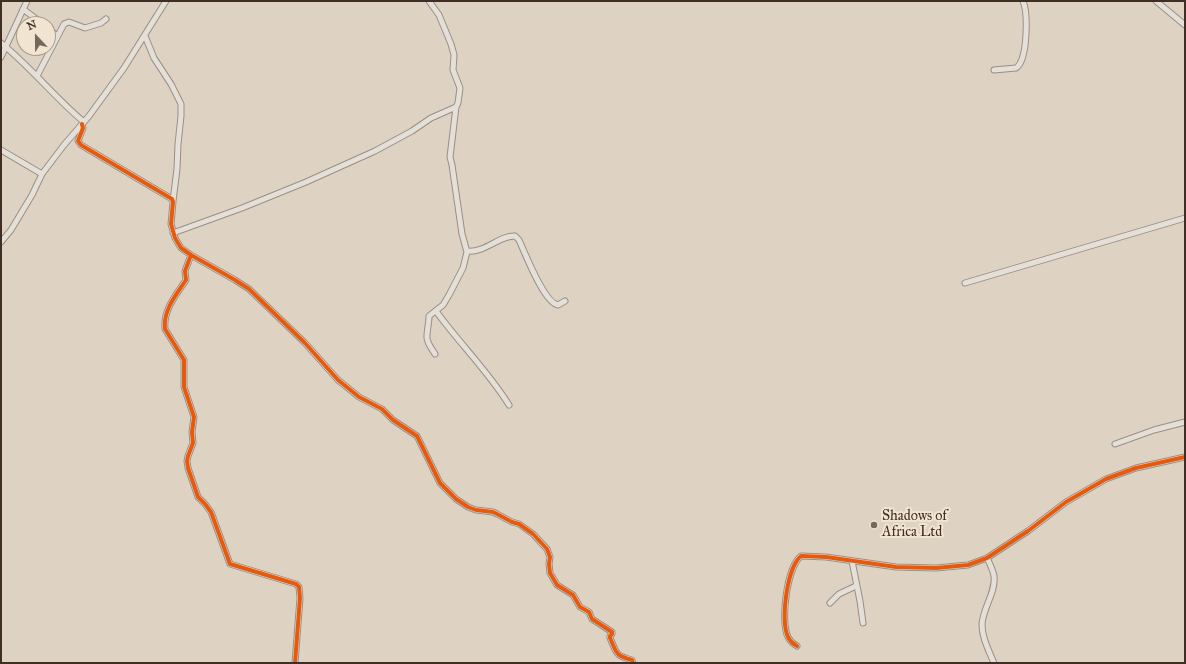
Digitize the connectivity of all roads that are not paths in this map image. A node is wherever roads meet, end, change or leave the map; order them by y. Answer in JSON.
{"nodes":[{"id":1,"x":27,"y":1,"type":"edge"},
{"id":2,"x":429,"y":1,"type":"edge"},
{"id":3,"x":1023,"y":1,"type":"edge"},
{"id":4,"x":1156,"y":1,"type":"edge"},
{"id":5,"x":164,"y":2,"type":"edge"},
{"id":6,"x":23,"y":9,"type":"junction"},
{"id":7,"x":32,"y":16,"type":"edge"},
{"id":8,"x":106,"y":19,"type":"dead end"},
{"id":9,"x":1185,"y":25,"type":"edge"},
{"id":10,"x":57,"y":36,"type":"joint"},
{"id":11,"x":145,"y":36,"type":"junction"},
{"id":12,"x":3,"y":45,"type":"edge"},
{"id":13,"x":1,"y":56,"type":"edge"},
{"id":14,"x":994,"y":70,"type":"dead end"},
{"id":15,"x":37,"y":76,"type":"junction"},
{"id":16,"x":456,"y":107,"type":"junction"},
{"id":17,"x":83,"y":123,"type":"junction"},
{"id":18,"x":1,"y":150,"type":"edge"},
{"id":19,"x":42,"y":174,"type":"junction"},
{"id":20,"x":173,"y":201,"type":"junction"},
{"id":21,"x":1185,"y":218,"type":"edge"},
{"id":22,"x":174,"y":233,"type":"junction"},
{"id":23,"x":1,"y":242,"type":"edge"},
{"id":24,"x":467,"y":251,"type":"junction"},
{"id":25,"x":191,"y":255,"type":"junction"},
{"id":26,"x":965,"y":283,"type":"dead end"},
{"id":27,"x":565,"y":301,"type":"dead end"},
{"id":28,"x":436,"y":311,"type":"junction"},
{"id":29,"x":435,"y":354,"type":"dead end"},
{"id":30,"x":509,"y":405,"type":"dead end"},
{"id":31,"x":1185,"y":422,"type":"edge"},
{"id":32,"x":1115,"y":444,"type":"dead end"},
{"id":33,"x":1185,"y":457,"type":"edge"},
{"id":34,"x":987,"y":558,"type":"junction"},
{"id":35,"x":852,"y":561,"type":"junction"},
{"id":36,"x":856,"y":586,"type":"junction"},
{"id":37,"x":830,"y":603,"type":"dead end"},
{"id":38,"x":863,"y":624,"type":"dead end"},
{"id":39,"x":797,"y":646,"type":"dead end"},
{"id":40,"x":295,"y":663,"type":"edge"},
{"id":41,"x":633,"y":663,"type":"edge"},
{"id":42,"x":994,"y":663,"type":"edge"}],
"edges":[{"from":1,"to":6,"type":"street"},
{"from":2,"to":16,"type":"street"},
{"from":3,"to":14,"type":"street"},
{"from":4,"to":9,"type":"street"},
{"from":5,"to":11,"type":"street"},
{"from":6,"to":7,"type":"street"},
{"from":6,"to":12,"type":"street"},
{"from":8,"to":10,"type":"street"},
{"from":10,"to":15,"type":"street"},
{"from":11,"to":17,"type":"street"},
{"from":11,"to":20,"type":"street"},
{"from":12,"to":13,"type":"street"},
{"from":12,"to":15,"type":"street"},
{"from":15,"to":17,"type":"street"},
{"from":16,"to":22,"type":"street"},
{"from":16,"to":24,"type":"street"},
{"from":17,"to":19,"type":"street"},
{"from":17,"to":20,"type":"street"},
{"from":18,"to":19,"type":"street"},
{"from":19,"to":23,"type":"street"},
{"from":20,"to":22,"type":"street"},
{"from":21,"to":26,"type":"street"},
{"from":22,"to":25,"type":"street"},
{"from":24,"to":27,"type":"street"},
{"from":24,"to":28,"type":"street"},
{"from":25,"to":40,"type":"street"},
{"from":25,"to":41,"type":"street"},
{"from":28,"to":29,"type":"street"},
{"from":28,"to":30,"type":"street"},
{"from":31,"to":32,"type":"street"},
{"from":33,"to":34,"type":"street"},
{"from":34,"to":35,"type":"street"},
{"from":34,"to":42,"type":"street"},
{"from":35,"to":36,"type":"street"},
{"from":35,"to":39,"type":"street"},
{"from":36,"to":37,"type":"street"},
{"from":36,"to":38,"type":"street"}]}
